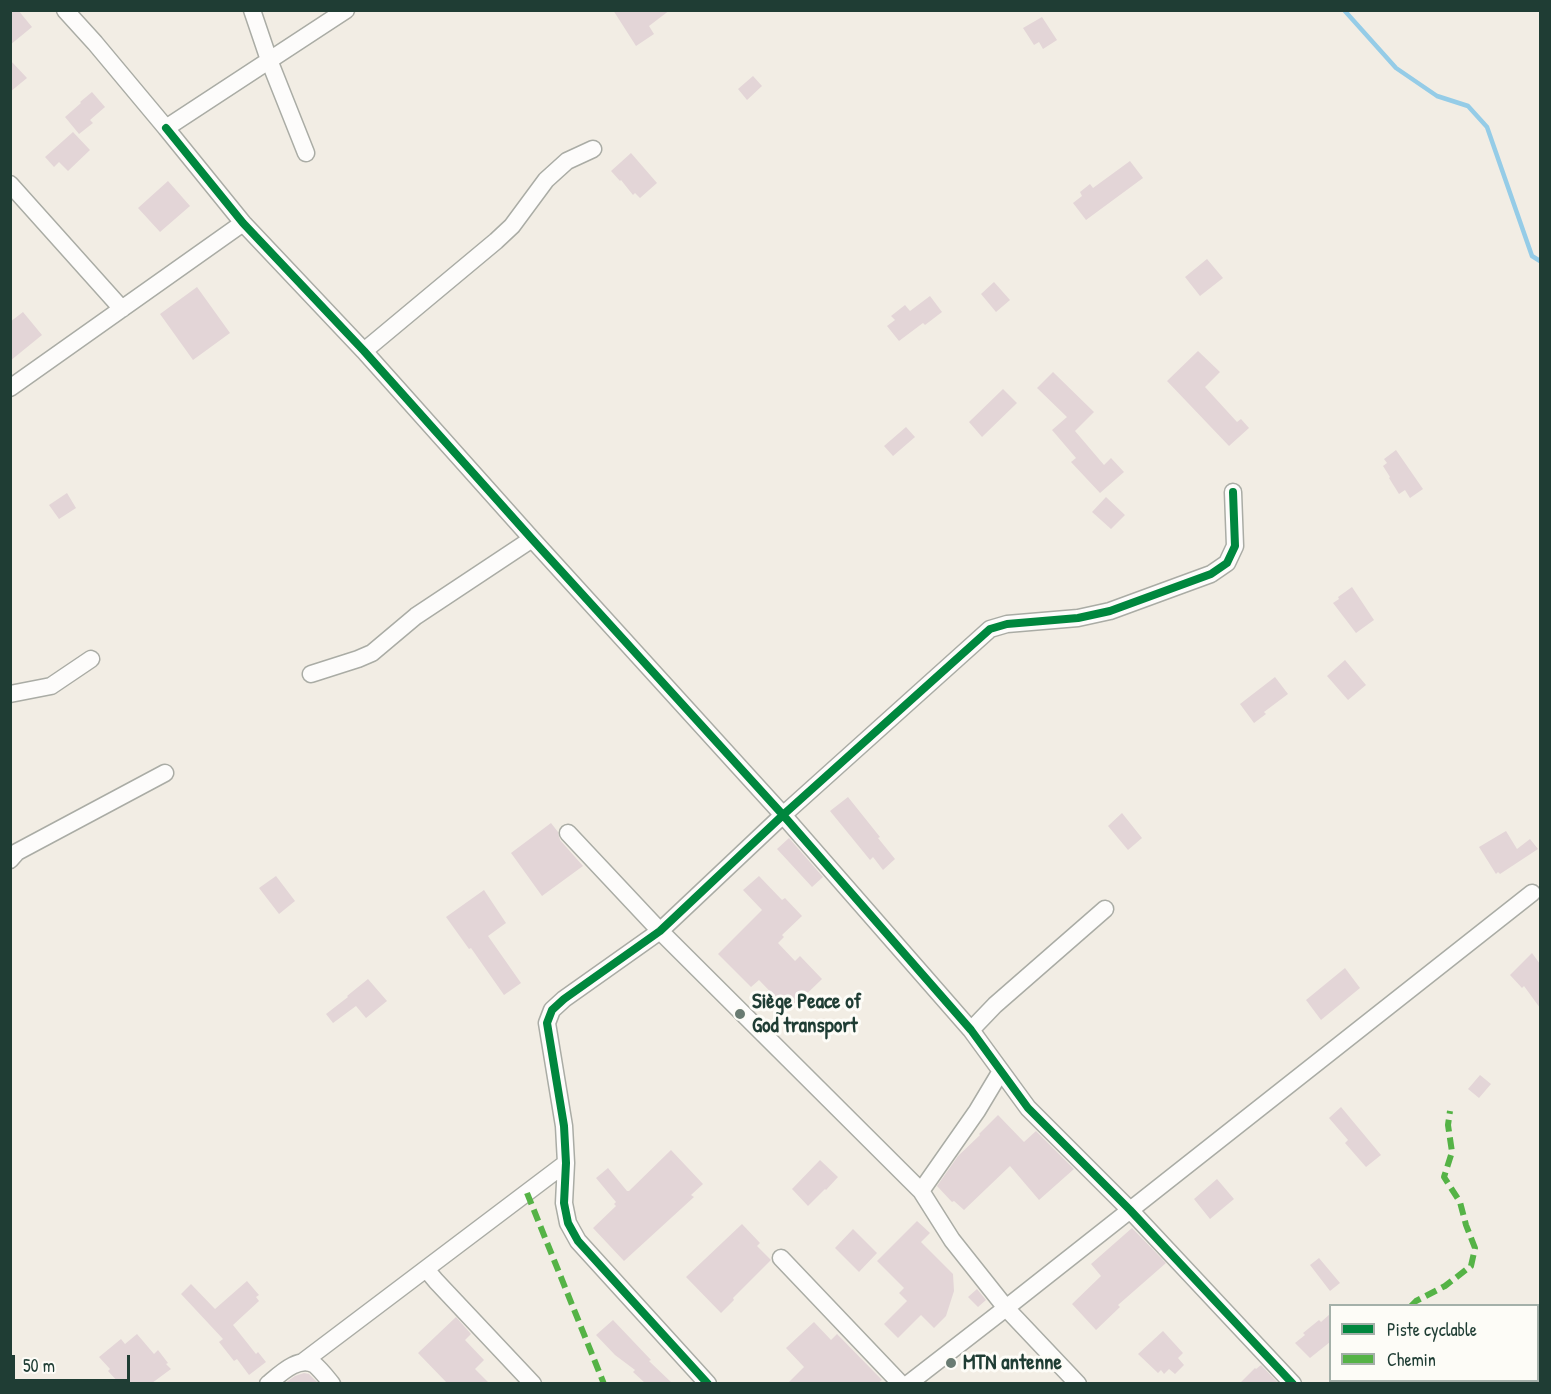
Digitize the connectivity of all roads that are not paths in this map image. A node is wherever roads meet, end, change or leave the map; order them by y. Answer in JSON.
{"nodes":[{"id":1,"x":65,"y":10,"type":"edge"},
{"id":2,"x":252,"y":10,"type":"edge"},
{"id":3,"x":346,"y":10,"type":"edge"},
{"id":4,"x":269,"y":60,"type":"junction"},
{"id":5,"x":166,"y":128,"type":"junction"},
{"id":6,"x":593,"y":149,"type":"dead end"},
{"id":7,"x":306,"y":153,"type":"dead end"},
{"id":8,"x":10,"y":184,"type":"edge"},
{"id":9,"x":243,"y":223,"type":"junction"},
{"id":10,"x":122,"y":309,"type":"junction"},
{"id":11,"x":364,"y":351,"type":"junction"},
{"id":12,"x":10,"y":388,"type":"edge"},
{"id":13,"x":1233,"y":492,"type":"dead end"},
{"id":14,"x":532,"y":539,"type":"junction"},
{"id":15,"x":91,"y":659,"type":"dead end"},
{"id":16,"x":311,"y":674,"type":"dead end"},
{"id":17,"x":10,"y":694,"type":"edge"},
{"id":18,"x":165,"y":773,"type":"dead end"},
{"id":19,"x":783,"y":815,"type":"junction"},
{"id":20,"x":568,"y":833,"type":"dead end"},
{"id":21,"x":13,"y":851,"type":"edge"},
{"id":22,"x":1532,"y":893,"type":"dead end"},
{"id":23,"x":1105,"y":909,"type":"dead end"},
{"id":24,"x":660,"y":931,"type":"junction"},
{"id":25,"x":971,"y":1030,"type":"junction"},
{"id":26,"x":1001,"y":1071,"type":"junction"},
{"id":27,"x":566,"y":1163,"type":"junction"},
{"id":28,"x":921,"y":1191,"type":"junction"},
{"id":29,"x":1130,"y":1210,"type":"junction"},
{"id":30,"x":781,"y":1258,"type":"dead end"},
{"id":31,"x":426,"y":1269,"type":"junction"},
{"id":32,"x":1006,"y":1308,"type":"junction"},
{"id":33,"x":304,"y":1361,"type":"junction"},
{"id":34,"x":268,"y":1383,"type":"edge"},
{"id":35,"x":332,"y":1383,"type":"edge"},
{"id":36,"x":533,"y":1383,"type":"edge"},
{"id":37,"x":708,"y":1383,"type":"edge"},
{"id":38,"x":901,"y":1383,"type":"edge"},
{"id":39,"x":908,"y":1383,"type":"edge"},
{"id":40,"x":1078,"y":1383,"type":"edge"},
{"id":41,"x":1293,"y":1383,"type":"edge"}],
"edges":[{"from":1,"to":5,"type":"street"},
{"from":2,"to":4,"type":"street"},
{"from":3,"to":4,"type":"street"},
{"from":4,"to":5,"type":"street"},
{"from":4,"to":7,"type":"street"},
{"from":5,"to":9,"type":"street"},
{"from":6,"to":11,"type":"street"},
{"from":8,"to":10,"type":"street"},
{"from":9,"to":10,"type":"street"},
{"from":9,"to":11,"type":"street"},
{"from":10,"to":12,"type":"street"},
{"from":11,"to":14,"type":"street"},
{"from":13,"to":19,"type":"street"},
{"from":14,"to":16,"type":"street"},
{"from":14,"to":19,"type":"street"},
{"from":15,"to":17,"type":"street"},
{"from":18,"to":21,"type":"street"},
{"from":19,"to":24,"type":"street"},
{"from":19,"to":25,"type":"street"},
{"from":20,"to":24,"type":"street"},
{"from":22,"to":29,"type":"street"},
{"from":23,"to":25,"type":"street"},
{"from":24,"to":27,"type":"street"},
{"from":24,"to":28,"type":"street"},
{"from":25,"to":26,"type":"street"},
{"from":26,"to":28,"type":"street"},
{"from":26,"to":29,"type":"street"},
{"from":27,"to":31,"type":"street"},
{"from":27,"to":37,"type":"street"},
{"from":28,"to":32,"type":"street"},
{"from":29,"to":32,"type":"street"},
{"from":29,"to":41,"type":"street"},
{"from":30,"to":38,"type":"street"},
{"from":31,"to":33,"type":"street"},
{"from":31,"to":36,"type":"street"},
{"from":32,"to":39,"type":"street"},
{"from":32,"to":40,"type":"street"},
{"from":33,"to":34,"type":"street"},
{"from":33,"to":35,"type":"street"}]}
